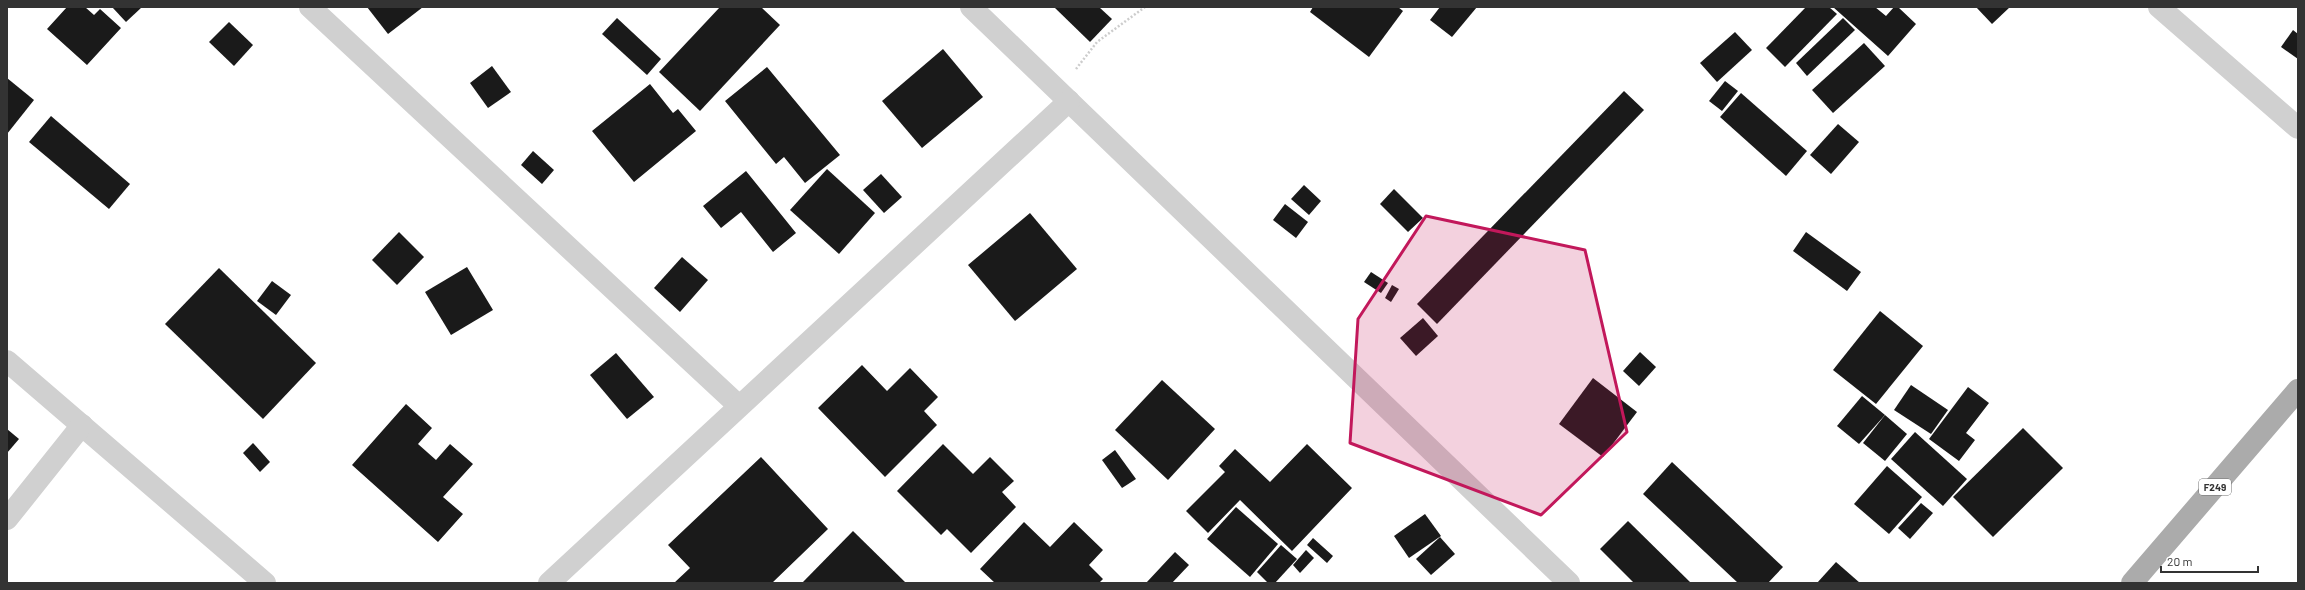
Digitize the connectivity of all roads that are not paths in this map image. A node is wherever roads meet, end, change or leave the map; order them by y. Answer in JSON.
{"nodes":[{"id":1,"x":310,"y":7,"type":"edge"},
{"id":2,"x":972,"y":7,"type":"edge"},
{"id":3,"x":2160,"y":7,"type":"edge"},
{"id":4,"x":1069,"y":101,"type":"junction"},
{"id":5,"x":2298,"y":128,"type":"edge"},
{"id":6,"x":7,"y":360,"type":"edge"},
{"id":7,"x":2298,"y":390,"type":"edge"},
{"id":8,"x":739,"y":406,"type":"junction"},
{"id":9,"x":82,"y":425,"type":"junction"},
{"id":10,"x":7,"y":519,"type":"edge"},
{"id":11,"x":265,"y":583,"type":"edge"},
{"id":12,"x":549,"y":583,"type":"edge"},
{"id":13,"x":1569,"y":583,"type":"edge"},
{"id":14,"x":2132,"y":583,"type":"edge"}],
"edges":[{"from":1,"to":8,"type":"street"},
{"from":2,"to":4,"type":"street"},
{"from":3,"to":5,"type":"street"},
{"from":4,"to":8,"type":"street"},
{"from":4,"to":13,"type":"street"},
{"from":6,"to":9,"type":"street"},
{"from":7,"to":14,"type":"main road","number":"F249"},
{"from":8,"to":12,"type":"street"},
{"from":9,"to":10,"type":"street"},
{"from":9,"to":11,"type":"street"}]}
